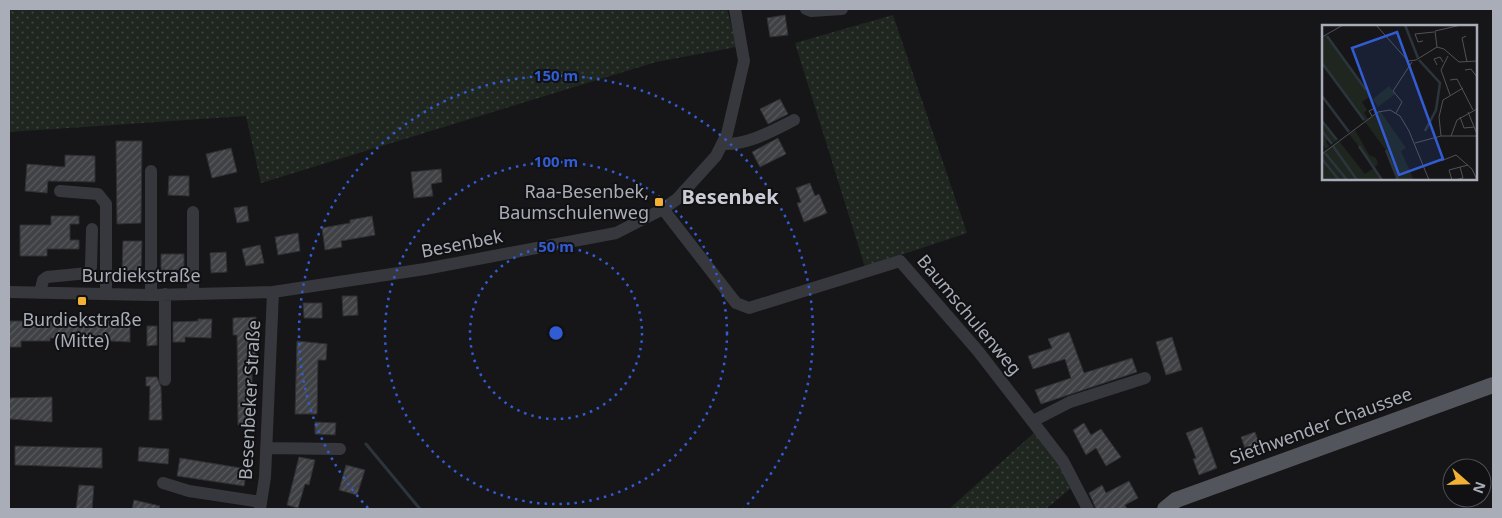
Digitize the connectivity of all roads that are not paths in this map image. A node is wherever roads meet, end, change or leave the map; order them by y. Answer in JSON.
{"nodes":[{"id":1,"x":734,"y":9,"type":"edge"},
{"id":2,"x":806,"y":9,"type":"edge"},
{"id":3,"x":842,"y":9,"type":"edge"},
{"id":4,"x":794,"y":120,"type":"dead end"},
{"id":5,"x":722,"y":144,"type":"junction"},
{"id":6,"x":150,"y":171,"type":"dead end"},
{"id":7,"x":60,"y":191,"type":"dead end"},
{"id":8,"x":663,"y":208,"type":"junction"},
{"id":9,"x":193,"y":212,"type":"dead end"},
{"id":10,"x":92,"y":229,"type":"dead end"},
{"id":11,"x":9,"y":292,"type":"edge"},
{"id":12,"x":273,"y":292,"type":"junction"},
{"id":13,"x":40,"y":293,"type":"junction"},
{"id":14,"x":106,"y":294,"type":"junction"},
{"id":15,"x":165,"y":294,"type":"junction"},
{"id":16,"x":193,"y":294,"type":"junction"},
{"id":17,"x":152,"y":295,"type":"junction"},
{"id":18,"x":1145,"y":378,"type":"dead end"},
{"id":19,"x":164,"y":380,"type":"dead end"},
{"id":20,"x":1493,"y":385,"type":"edge"},
{"id":21,"x":1033,"y":421,"type":"junction"},
{"id":22,"x":266,"y":448,"type":"junction"},
{"id":23,"x":340,"y":449,"type":"dead end"},
{"id":24,"x":163,"y":483,"type":"dead end"},
{"id":25,"x":261,"y":506,"type":"edge"},
{"id":26,"x":1088,"y":509,"type":"edge"},
{"id":27,"x":1165,"y":509,"type":"edge"}],
"edges":[{"from":1,"to":5,"type":"street","name":"Besenbek"},
{"from":2,"to":3,"type":"street"},
{"from":4,"to":5,"type":"street"},
{"from":5,"to":8,"type":"street","name":"Besenbek"},
{"from":6,"to":17,"type":"street"},
{"from":7,"to":14,"type":"street"},
{"from":8,"to":12,"type":"street","name":"Besenbek"},
{"from":8,"to":21,"type":"street","name":"Baumschulenweg"},
{"from":9,"to":16,"type":"street"},
{"from":10,"to":13,"type":"street"},
{"from":11,"to":13,"type":"street","name":"Burdiekstraße"},
{"from":12,"to":16,"type":"street","name":"Burdiekstraße"},
{"from":12,"to":22,"type":"street","name":"Besenbeker Straße"},
{"from":13,"to":14,"type":"street","name":"Burdiekstraße"},
{"from":14,"to":17,"type":"street","name":"Burdiekstraße"},
{"from":15,"to":16,"type":"street","name":"Burdiekstraße"},
{"from":15,"to":17,"type":"street","name":"Burdiekstraße"},
{"from":15,"to":19,"type":"street"},
{"from":18,"to":21,"type":"street"},
{"from":20,"to":27,"type":"main road","name":"Siethwender Chaussee"},
{"from":21,"to":26,"type":"street","name":"Baumschulenweg"},
{"from":22,"to":23,"type":"street"},
{"from":22,"to":25,"type":"street","name":"Besenbeker Straße"},
{"from":24,"to":25,"type":"street"}]}
